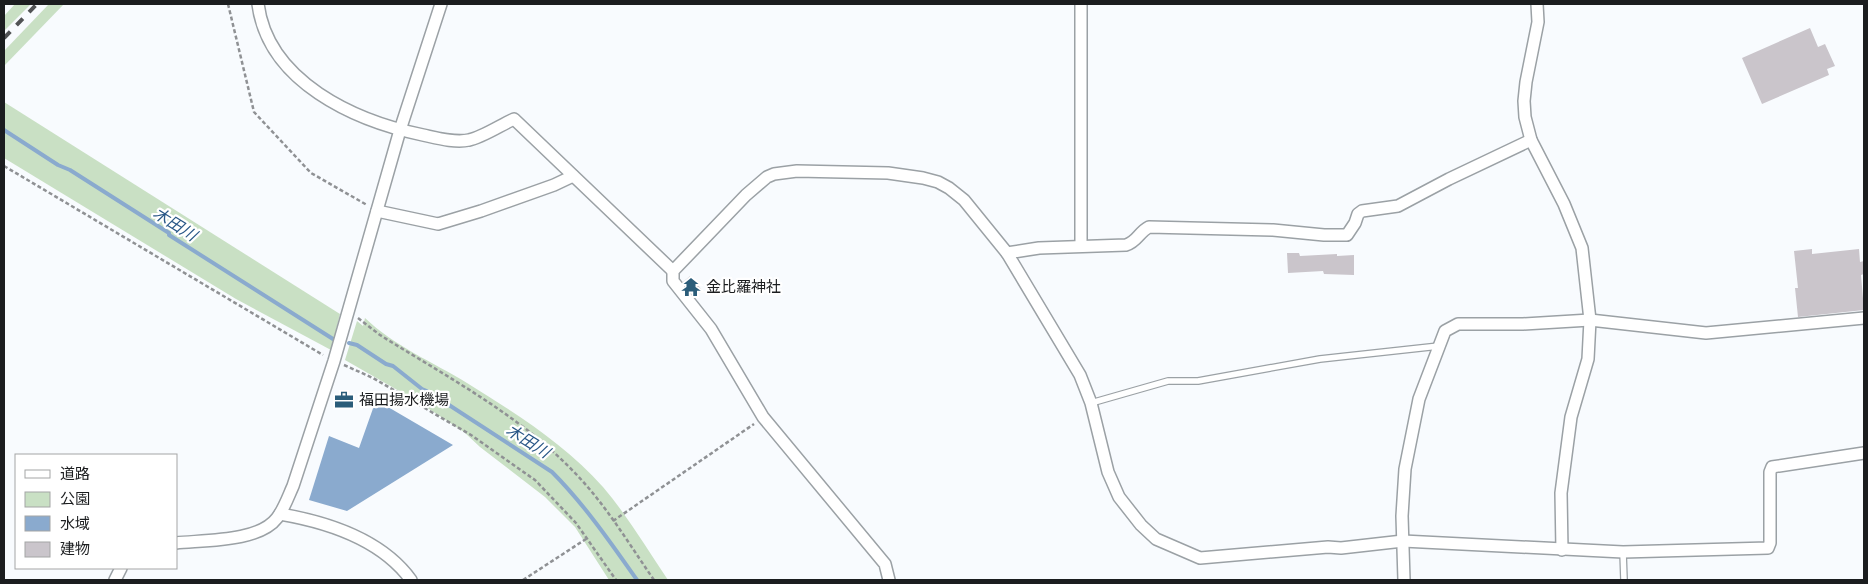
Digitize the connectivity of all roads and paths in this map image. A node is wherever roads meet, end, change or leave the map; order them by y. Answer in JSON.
{"nodes":[{"id":1,"x":228,"y":4,"type":"edge"},
{"id":2,"x":258,"y":4,"type":"edge"},
{"id":3,"x":440,"y":4,"type":"edge"},
{"id":4,"x":1081,"y":4,"type":"edge"},
{"id":5,"x":1537,"y":4,"type":"edge"},
{"id":6,"x":400,"y":130,"type":"junction"},
{"id":7,"x":1531,"y":140,"type":"junction"},
{"id":8,"x":4,"y":166,"type":"edge"},
{"id":9,"x":573,"y":176,"type":"junction"},
{"id":10,"x":378,"y":211,"type":"junction"},
{"id":11,"x":1081,"y":245,"type":"junction"},
{"id":12,"x":1007,"y":253,"type":"junction"},
{"id":13,"x":673,"y":271,"type":"junction"},
{"id":14,"x":348,"y":311,"type":"junction"},
{"id":15,"x":1864,"y":318,"type":"edge"},
{"id":16,"x":1590,"y":320,"type":"junction"},
{"id":17,"x":1439,"y":346,"type":"junction"},
{"id":18,"x":334,"y":361,"type":"junction"},
{"id":19,"x":1091,"y":403,"type":"junction"},
{"id":20,"x":763,"y":417,"type":"junction"},
{"id":21,"x":1864,"y":453,"type":"edge"},
{"id":22,"x":280,"y":514,"type":"junction"},
{"id":23,"x":613,"y":521,"type":"junction"},
{"id":24,"x":587,"y":538,"type":"junction"},
{"id":25,"x":1402,"y":541,"type":"junction"},
{"id":26,"x":178,"y":543,"type":"edge"},
{"id":27,"x":1562,"y":550,"type":"junction"},
{"id":28,"x":1623,"y":552,"type":"junction"},
{"id":29,"x":411,"y":580,"type":"edge"},
{"id":30,"x":523,"y":580,"type":"edge"},
{"id":31,"x":616,"y":580,"type":"edge"},
{"id":32,"x":654,"y":580,"type":"edge"},
{"id":33,"x":889,"y":580,"type":"edge"},
{"id":34,"x":1404,"y":580,"type":"edge"},
{"id":35,"x":1624,"y":580,"type":"edge"}],
"edges":[{"from":1,"to":10,"type":"path"},
{"from":2,"to":6,"type":"street"},
{"from":3,"to":6,"type":"street"},
{"from":4,"to":11,"type":"street"},
{"from":5,"to":7,"type":"street"},
{"from":6,"to":9,"type":"street"},
{"from":6,"to":10,"type":"street"},
{"from":7,"to":11,"type":"street"},
{"from":7,"to":16,"type":"street"},
{"from":8,"to":18,"type":"path"},
{"from":9,"to":10,"type":"street"},
{"from":9,"to":13,"type":"street"},
{"from":10,"to":14,"type":"street"},
{"from":11,"to":12,"type":"street"},
{"from":12,"to":13,"type":"street"},
{"from":12,"to":19,"type":"street"},
{"from":13,"to":20,"type":"street"},
{"from":14,"to":18,"type":"street"},
{"from":14,"to":23,"type":"path"},
{"from":15,"to":16,"type":"street"},
{"from":16,"to":17,"type":"street"},
{"from":16,"to":27,"type":"street"},
{"from":17,"to":19,"type":"lane"},
{"from":17,"to":25,"type":"street"},
{"from":18,"to":22,"type":"street"},
{"from":18,"to":24,"type":"path"},
{"from":19,"to":25,"type":"street"},
{"from":20,"to":23,"type":"path"},
{"from":20,"to":33,"type":"street"},
{"from":21,"to":28,"type":"street"},
{"from":22,"to":26,"type":"street"},
{"from":22,"to":29,"type":"street"},
{"from":23,"to":32,"type":"path"},
{"from":24,"to":30,"type":"path"},
{"from":24,"to":31,"type":"path"},
{"from":25,"to":27,"type":"street"},
{"from":25,"to":34,"type":"street"},
{"from":27,"to":28,"type":"street"},
{"from":28,"to":35,"type":"lane"}]}
